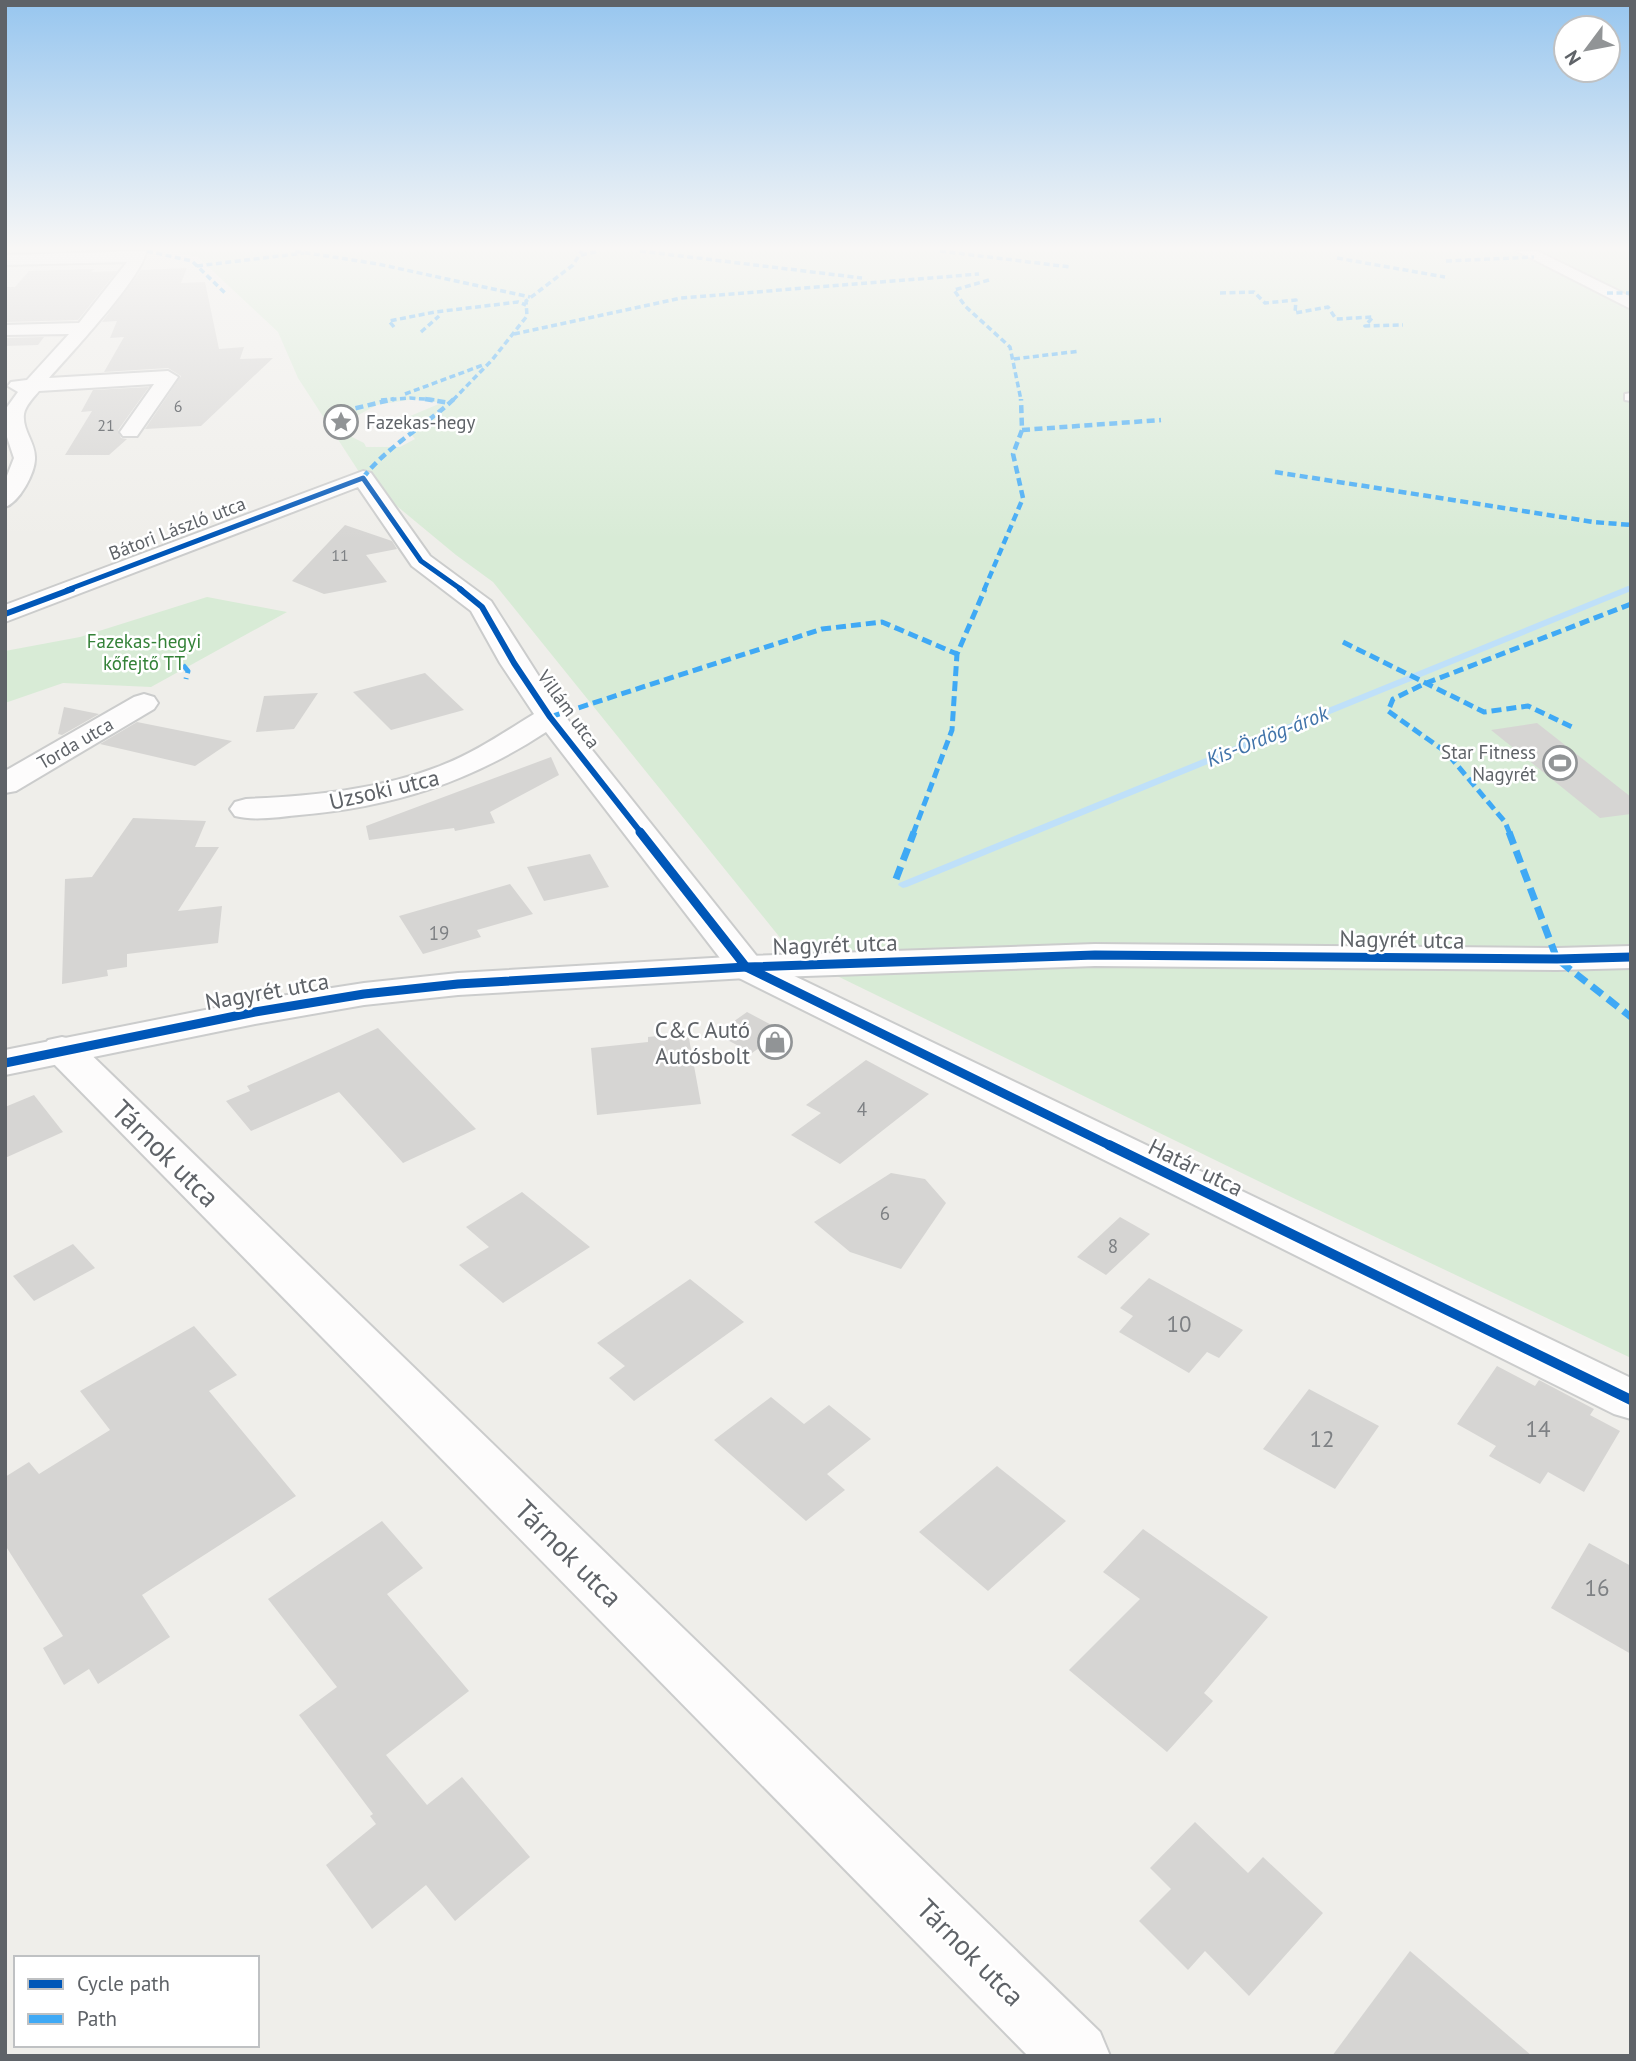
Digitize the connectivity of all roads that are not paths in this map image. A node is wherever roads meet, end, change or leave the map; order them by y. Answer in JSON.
{"nodes":[{"id":1,"x":67,"y":347,"type":"edge"},
{"id":2,"x":32,"y":386,"type":"junction"},
{"id":3,"x":5,"y":387,"type":"edge"},
{"id":4,"x":130,"y":432,"type":"dead end"},
{"id":5,"x":363,"y":478,"type":"joint"},
{"id":6,"x":5,"y":500,"type":"edge"},
{"id":7,"x":5,"y":614,"type":"edge"},
{"id":8,"x":144,"y":703,"type":"dead end"},
{"id":9,"x":550,"y":717,"type":"junction"},
{"id":10,"x":5,"y":784,"type":"edge"},
{"id":11,"x":246,"y":809,"type":"dead end"},
{"id":12,"x":1631,"y":957,"type":"edge"},
{"id":13,"x":746,"y":967,"type":"junction"},
{"id":14,"x":62,"y":1049,"type":"junction"},
{"id":15,"x":5,"y":1063,"type":"edge"},
{"id":16,"x":1631,"y":1400,"type":"edge"},
{"id":17,"x":1076,"y":2056,"type":"edge"}],
"edges":[{"from":1,"to":2,"type":"street"},
{"from":2,"to":3,"type":"street"},
{"from":2,"to":4,"type":"street"},
{"from":2,"to":6,"type":"street"},
{"from":5,"to":7,"type":"street","name":"Bátori László utca"},
{"from":5,"to":9,"type":"street","name":"Villám utca"},
{"from":8,"to":10,"type":"street","name":"Torda utca"},
{"from":9,"to":11,"type":"street","name":"Uzsoki utca"},
{"from":9,"to":13,"type":"street","name":"Villám utca"},
{"from":12,"to":13,"type":"street","name":"Nagyrét utca"},
{"from":13,"to":14,"type":"street","name":"Nagyrét utca"},
{"from":13,"to":16,"type":"street","name":"Határ utca"},
{"from":14,"to":15,"type":"street","name":"Nagyrét utca"},
{"from":14,"to":17,"type":"street","name":"Tárnok utca"}]}
